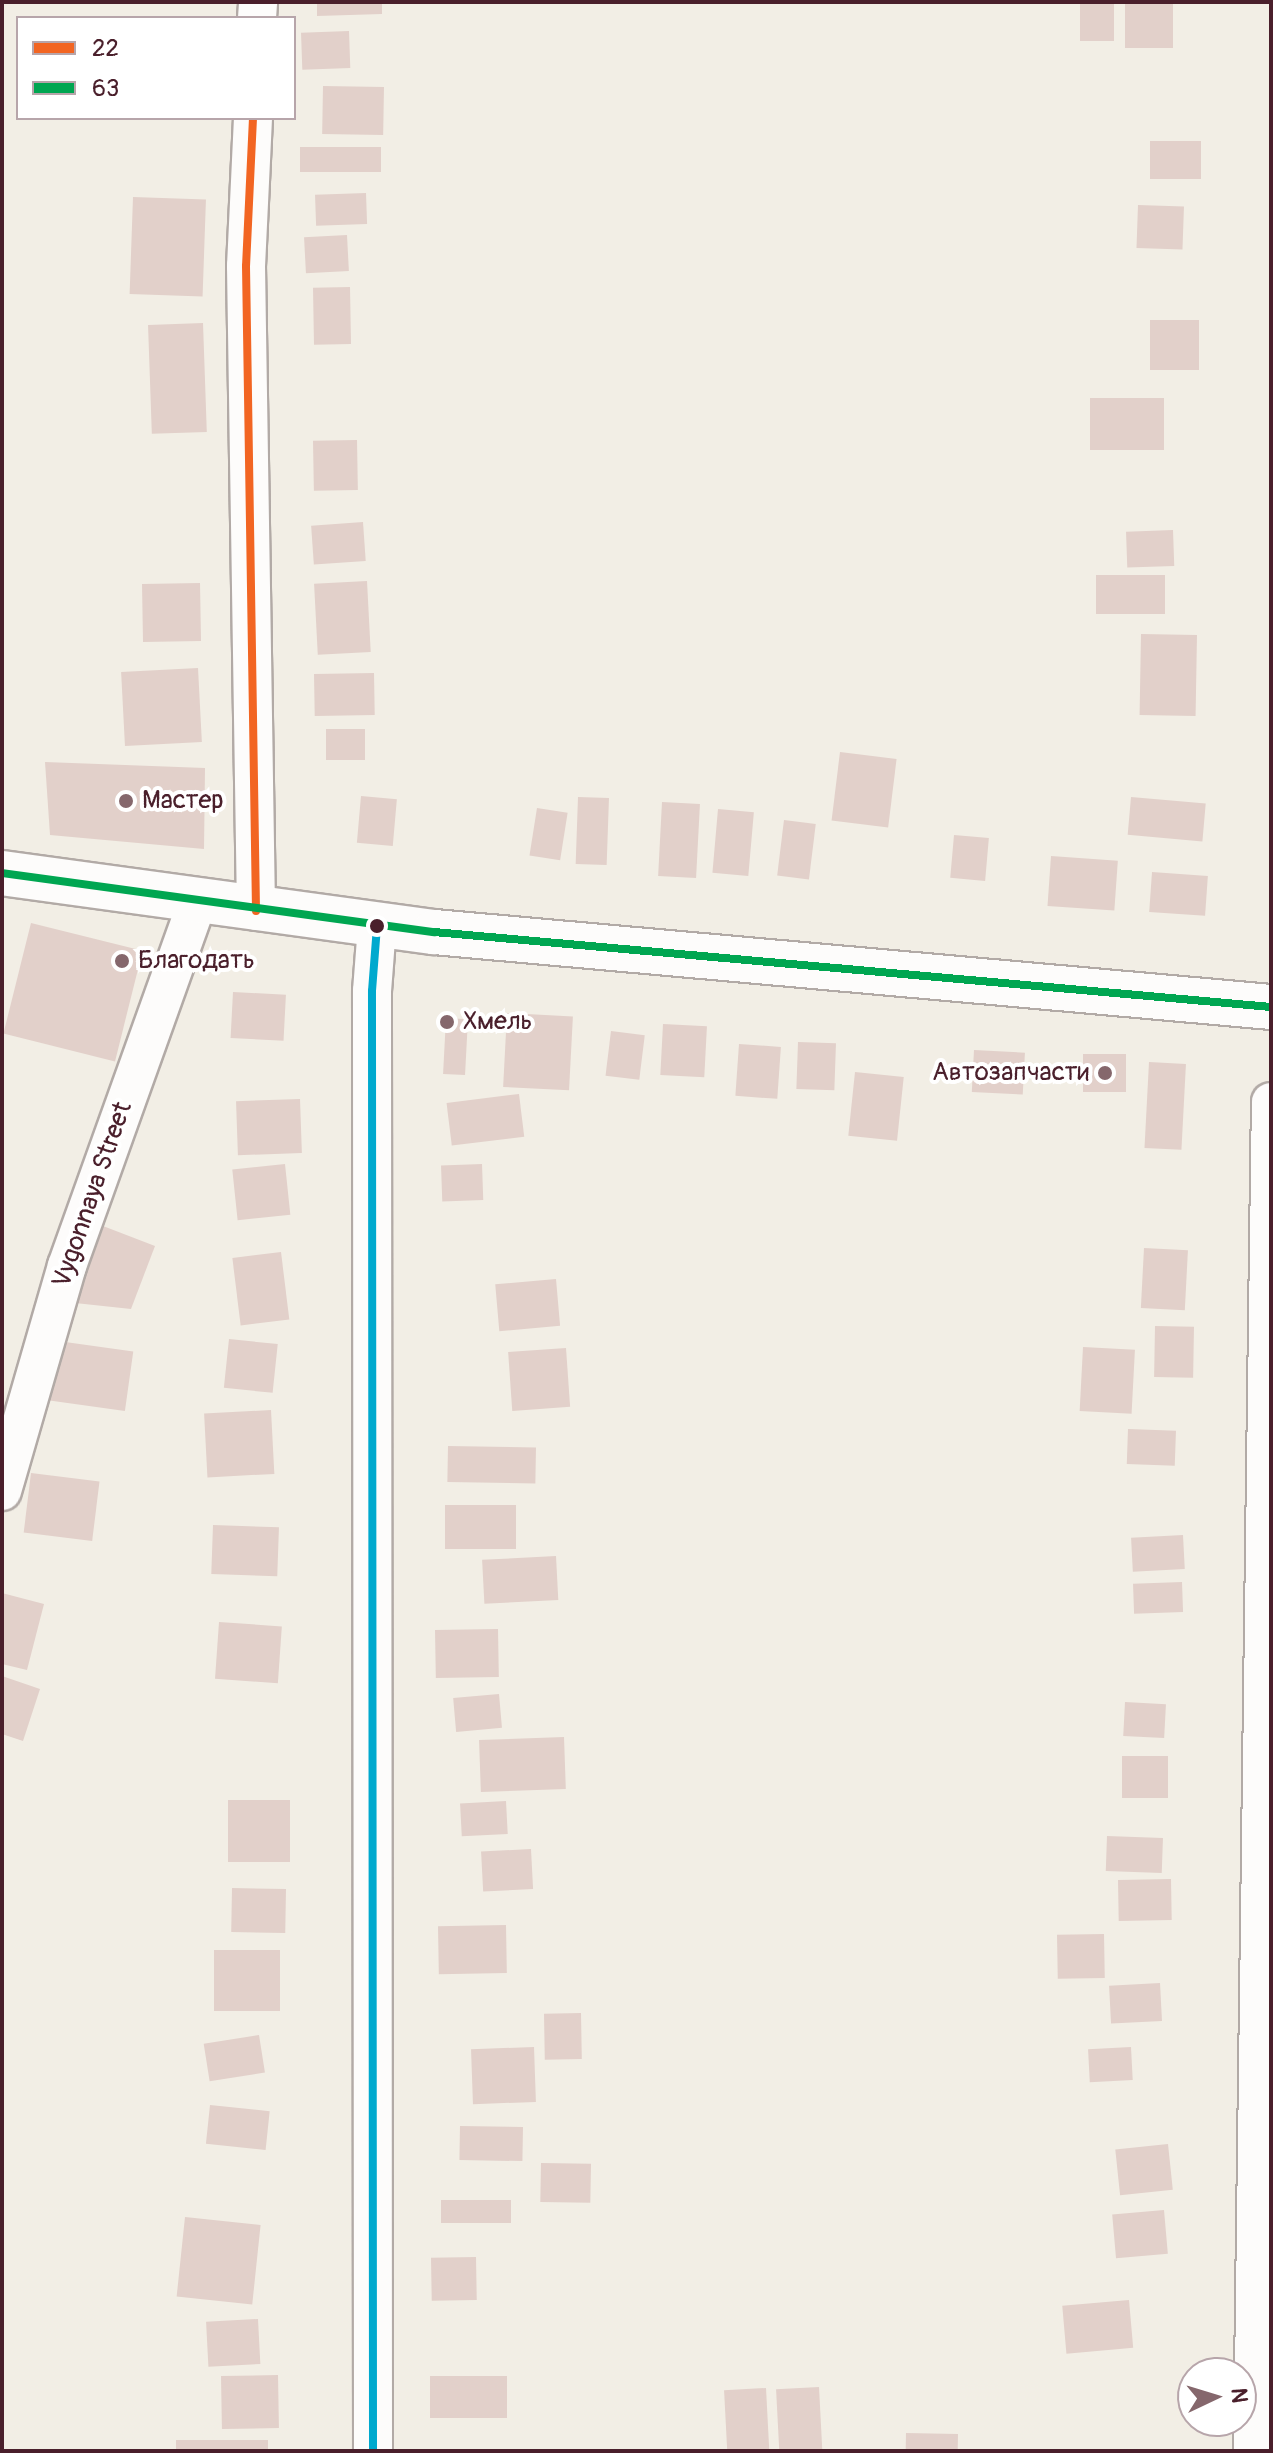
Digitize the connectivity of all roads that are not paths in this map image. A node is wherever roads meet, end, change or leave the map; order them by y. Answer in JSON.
{"nodes":[{"id":1,"x":253,"y":120,"type":"edge"},
{"id":2,"x":2,"y":873,"type":"edge"},
{"id":3,"x":197,"y":903,"type":"junction"},
{"id":4,"x":256,"y":911,"type":"junction"},
{"id":5,"x":377,"y":926,"type":"junction"},
{"id":6,"x":1271,"y":1007,"type":"edge"},
{"id":7,"x":1271,"y":1102,"type":"edge"},
{"id":8,"x":2,"y":1491,"type":"edge"},
{"id":9,"x":373,"y":2451,"type":"edge"},
{"id":10,"x":1253,"y":2451,"type":"edge"}],
"edges":[{"from":1,"to":4,"type":"street"},
{"from":2,"to":3,"type":"street"},
{"from":3,"to":4,"type":"street"},
{"from":3,"to":8,"type":"street","name":"Vygonnaya Street"},
{"from":4,"to":5,"type":"street"},
{"from":5,"to":6,"type":"street"},
{"from":5,"to":9,"type":"street"},
{"from":7,"to":10,"type":"street"}]}
